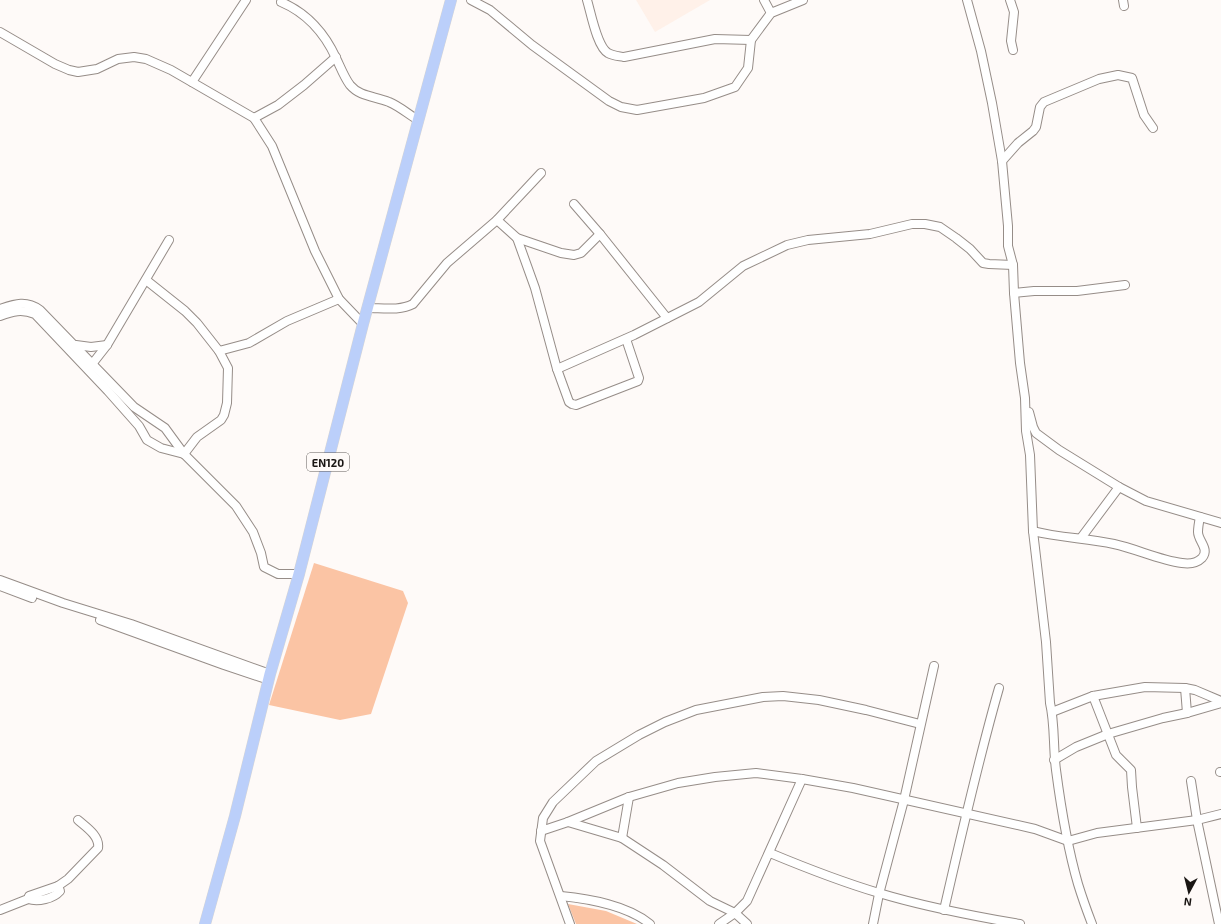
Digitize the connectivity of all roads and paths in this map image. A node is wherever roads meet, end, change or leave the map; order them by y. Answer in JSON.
{"nodes":[{"id":1,"x":246,"y":0,"type":"edge"},
{"id":2,"x":451,"y":0,"type":"edge"},
{"id":3,"x":471,"y":0,"type":"edge"},
{"id":4,"x":587,"y":0,"type":"edge"},
{"id":5,"x":764,"y":0,"type":"edge"},
{"id":6,"x":803,"y":0,"type":"edge"},
{"id":7,"x":967,"y":0,"type":"edge"},
{"id":8,"x":1010,"y":0,"type":"edge"},
{"id":9,"x":281,"y":2,"type":"dead end"},
{"id":10,"x":771,"y":13,"type":"junction"},
{"id":11,"x":0,"y":32,"type":"edge"},
{"id":12,"x":751,"y":40,"type":"junction"},
{"id":13,"x":1012,"y":50,"type":"dead end"},
{"id":14,"x":336,"y":57,"type":"junction"},
{"id":15,"x":192,"y":82,"type":"junction"},
{"id":16,"x":254,"y":118,"type":"junction"},
{"id":17,"x":418,"y":120,"type":"junction"},
{"id":18,"x":1153,"y":128,"type":"dead end"},
{"id":19,"x":1002,"y":161,"type":"junction"},
{"id":20,"x":542,"y":173,"type":"dead end"},
{"id":21,"x":574,"y":204,"type":"dead end"},
{"id":22,"x":497,"y":220,"type":"junction"},
{"id":23,"x":600,"y":234,"type":"junction"},
{"id":24,"x":517,"y":238,"type":"junction"},
{"id":25,"x":169,"y":240,"type":"dead end"},
{"id":26,"x":1013,"y":265,"type":"junction"},
{"id":27,"x":146,"y":280,"type":"junction"},
{"id":28,"x":1125,"y":285,"type":"dead end"},
{"id":29,"x":1014,"y":293,"type":"junction"},
{"id":30,"x":339,"y":299,"type":"junction"},
{"id":31,"x":15,"y":307,"type":"junction"},
{"id":32,"x":368,"y":308,"type":"junction"},
{"id":33,"x":0,"y":309,"type":"edge"},
{"id":34,"x":37,"y":312,"type":"junction"},
{"id":35,"x":0,"y":316,"type":"edge"},
{"id":36,"x":667,"y":318,"type":"junction"},
{"id":37,"x":363,"y":324,"type":"junction"},
{"id":38,"x":626,"y":339,"type":"junction"},
{"id":39,"x":107,"y":345,"type":"junction"},
{"id":40,"x":76,"y":346,"type":"junction"},
{"id":41,"x":219,"y":351,"type":"junction"},
{"id":42,"x":91,"y":367,"type":"junction"},
{"id":43,"x":557,"y":369,"type":"junction"},
{"id":44,"x":1025,"y":398,"type":"junction"},
{"id":45,"x":147,"y":416,"type":"junction"},
{"id":46,"x":139,"y":426,"type":"junction"},
{"id":47,"x":184,"y":454,"type":"junction"},
{"id":48,"x":1119,"y":487,"type":"junction"},
{"id":49,"x":1200,"y":517,"type":"junction"},
{"id":50,"x":1221,"y":523,"type":"edge"},
{"id":51,"x":1033,"y":531,"type":"junction"},
{"id":52,"x":1081,"y":538,"type":"junction"},
{"id":53,"x":299,"y":574,"type":"junction"},
{"id":54,"x":0,"y":580,"type":"edge"},
{"id":55,"x":0,"y":586,"type":"edge"},
{"id":56,"x":934,"y":666,"type":"dead end"},
{"id":57,"x":269,"y":677,"type":"junction"},
{"id":58,"x":999,"y":688,"type":"dead end"},
{"id":59,"x":1185,"y":688,"type":"junction"},
{"id":60,"x":1093,"y":696,"type":"junction"},
{"id":61,"x":1221,"y":702,"type":"edge"},
{"id":62,"x":1052,"y":712,"type":"junction"},
{"id":63,"x":1187,"y":713,"type":"junction"},
{"id":64,"x":920,"y":724,"type":"junction"},
{"id":65,"x":1108,"y":734,"type":"junction"},
{"id":66,"x":1054,"y":760,"type":"junction"},
{"id":67,"x":802,"y":779,"type":"junction"},
{"id":68,"x":1191,"y":781,"type":"dead end"},
{"id":69,"x":629,"y":797,"type":"junction"},
{"id":70,"x":904,"y":800,"type":"junction"},
{"id":71,"x":966,"y":813,"type":"junction"},
{"id":72,"x":1221,"y":814,"type":"edge"},
{"id":73,"x":78,"y":820,"type":"dead end"},
{"id":74,"x":1197,"y":820,"type":"junction"},
{"id":75,"x":568,"y":822,"type":"junction"},
{"id":76,"x":1137,"y":828,"type":"junction"},
{"id":77,"x":540,"y":831,"type":"junction"},
{"id":78,"x":622,"y":838,"type":"junction"},
{"id":79,"x":1068,"y":841,"type":"junction"},
{"id":80,"x":770,"y":853,"type":"junction"},
{"id":81,"x":879,"y":894,"type":"junction"},
{"id":82,"x":561,"y":896,"type":"junction"},
{"id":83,"x":0,"y":910,"type":"edge"},
{"id":84,"x":944,"y":910,"type":"junction"},
{"id":85,"x":735,"y":913,"type":"junction"},
{"id":86,"x":205,"y":924,"type":"edge"},
{"id":87,"x":570,"y":924,"type":"edge"},
{"id":88,"x":650,"y":924,"type":"edge"},
{"id":89,"x":719,"y":924,"type":"edge"},
{"id":90,"x":747,"y":924,"type":"edge"},
{"id":91,"x":873,"y":924,"type":"edge"},
{"id":92,"x":1020,"y":924,"type":"edge"},
{"id":93,"x":1092,"y":924,"type":"edge"},
{"id":94,"x":1218,"y":924,"type":"edge"}],
"edges":[{"from":1,"to":15,"type":"street"},
{"from":2,"to":17,"type":"highway","number":"EN120"},
{"from":3,"to":12,"type":"street"},
{"from":4,"to":12,"type":"street"},
{"from":5,"to":10,"type":"street"},
{"from":6,"to":10,"type":"street"},
{"from":7,"to":19,"type":"street"},
{"from":8,"to":13,"type":"street"},
{"from":9,"to":14,"type":"street"},
{"from":10,"to":12,"type":"street"},
{"from":11,"to":15,"type":"street"},
{"from":14,"to":16,"type":"street"},
{"from":14,"to":17,"type":"street"},
{"from":15,"to":16,"type":"street"},
{"from":16,"to":30,"type":"street"},
{"from":17,"to":32,"type":"highway","number":"EN120"},
{"from":18,"to":19,"type":"street"},
{"from":19,"to":26,"type":"street"},
{"from":20,"to":22,"type":"street"},
{"from":21,"to":23,"type":"street"},
{"from":22,"to":24,"type":"street"},
{"from":22,"to":32,"type":"street"},
{"from":23,"to":24,"type":"street"},
{"from":23,"to":36,"type":"street"},
{"from":24,"to":43,"type":"street"},
{"from":25,"to":27,"type":"street"},
{"from":26,"to":29,"type":"street"},
{"from":26,"to":36,"type":"street"},
{"from":27,"to":39,"type":"street"},
{"from":27,"to":41,"type":"street"},
{"from":28,"to":29,"type":"street"},
{"from":29,"to":44,"type":"street"},
{"from":30,"to":37,"type":"street"},
{"from":30,"to":41,"type":"street"},
{"from":31,"to":33,"type":"street"},
{"from":31,"to":34,"type":"street"},
{"from":31,"to":35,"type":"street"},
{"from":32,"to":37,"type":"highway","number":"EN120"},
{"from":34,"to":40,"type":"street"},
{"from":34,"to":42,"type":"street"},
{"from":36,"to":38,"type":"street"},
{"from":37,"to":53,"type":"highway","number":"EN120"},
{"from":38,"to":43,"type":"street"},
{"from":38,"to":43,"type":"street"},
{"from":39,"to":40,"type":"street"},
{"from":39,"to":42,"type":"street"},
{"from":40,"to":42,"type":"street"},
{"from":41,"to":47,"type":"street"},
{"from":42,"to":45,"type":"street"},
{"from":42,"to":46,"type":"street"},
{"from":44,"to":48,"type":"street"},
{"from":44,"to":51,"type":"street"},
{"from":45,"to":46,"type":"street"},
{"from":45,"to":47,"type":"street"},
{"from":46,"to":47,"type":"street"},
{"from":47,"to":53,"type":"street"},
{"from":48,"to":49,"type":"street"},
{"from":48,"to":52,"type":"street"},
{"from":49,"to":50,"type":"street"},
{"from":49,"to":52,"type":"street"},
{"from":51,"to":52,"type":"street"},
{"from":51,"to":62,"type":"street"},
{"from":53,"to":57,"type":"highway","number":"EN120"},
{"from":54,"to":57,"type":"street"},
{"from":55,"to":57,"type":"street"},
{"from":56,"to":64,"type":"street"},
{"from":57,"to":86,"type":"highway","number":"EN120"},
{"from":58,"to":71,"type":"street"},
{"from":59,"to":60,"type":"street"},
{"from":59,"to":61,"type":"street"},
{"from":59,"to":63,"type":"street"},
{"from":60,"to":62,"type":"street"},
{"from":60,"to":65,"type":"street"},
{"from":61,"to":63,"type":"street"},
{"from":62,"to":66,"type":"street"},
{"from":63,"to":65,"type":"street"},
{"from":64,"to":70,"type":"street"},
{"from":64,"to":77,"type":"street"},
{"from":65,"to":66,"type":"street"},
{"from":65,"to":76,"type":"street"},
{"from":66,"to":79,"type":"street"},
{"from":67,"to":69,"type":"street"},
{"from":67,"to":70,"type":"street"},
{"from":67,"to":80,"type":"street"},
{"from":68,"to":74,"type":"street"},
{"from":69,"to":75,"type":"street"},
{"from":69,"to":78,"type":"street"},
{"from":70,"to":71,"type":"street"},
{"from":70,"to":81,"type":"street"},
{"from":71,"to":79,"type":"street"},
{"from":71,"to":84,"type":"street"},
{"from":72,"to":74,"type":"street"},
{"from":73,"to":83,"type":"street"},
{"from":74,"to":76,"type":"street"},
{"from":74,"to":94,"type":"street"},
{"from":75,"to":77,"type":"street"},
{"from":75,"to":78,"type":"street"},
{"from":76,"to":79,"type":"street"},
{"from":77,"to":82,"type":"street"},
{"from":78,"to":85,"type":"street"},
{"from":79,"to":93,"type":"street"},
{"from":80,"to":81,"type":"street"},
{"from":80,"to":85,"type":"street"},
{"from":81,"to":84,"type":"street"},
{"from":81,"to":91,"type":"street"},
{"from":82,"to":87,"type":"street"},
{"from":82,"to":88,"type":"street"},
{"from":84,"to":92,"type":"street"},
{"from":85,"to":89,"type":"street"},
{"from":85,"to":90,"type":"street"}]}
